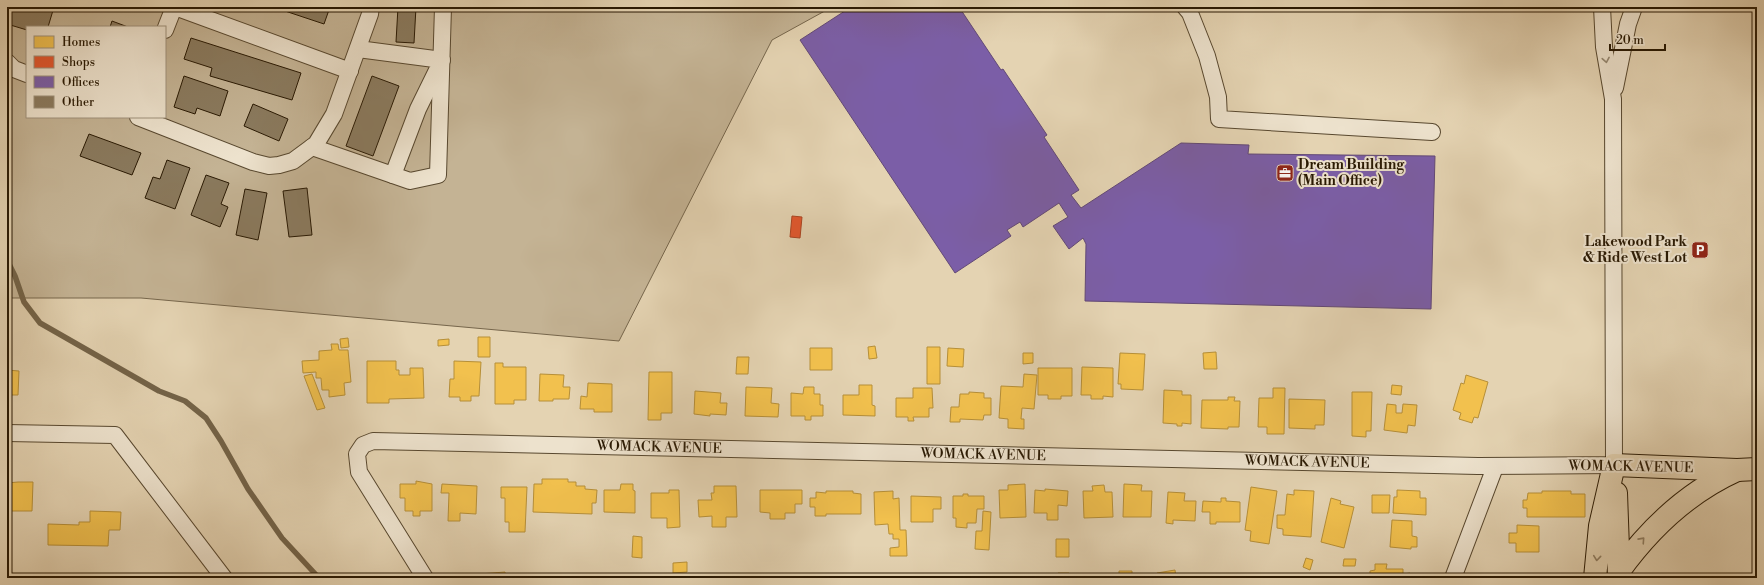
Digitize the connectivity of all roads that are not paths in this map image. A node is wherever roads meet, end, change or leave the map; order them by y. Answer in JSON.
{"nodes":[{"id":1,"x":175,"y":7,"type":"edge"},
{"id":2,"x":371,"y":7,"type":"edge"},
{"id":3,"x":443,"y":7,"type":"edge"},
{"id":4,"x":1185,"y":7,"type":"edge"},
{"id":5,"x":1602,"y":7,"type":"edge"},
{"id":6,"x":1634,"y":7,"type":"edge"},
{"id":7,"x":166,"y":28,"type":"edge"},
{"id":8,"x":358,"y":48,"type":"junction"},
{"id":9,"x":442,"y":60,"type":"junction"},
{"id":10,"x":7,"y":62,"type":"edge"},
{"id":11,"x":350,"y":71,"type":"junction"},
{"id":12,"x":26,"y":74,"type":"edge"},
{"id":13,"x":1613,"y":99,"type":"junction"},
{"id":14,"x":141,"y":118,"type":"edge"},
{"id":15,"x":1432,"y":132,"type":"dead end"},
{"id":16,"x":312,"y":147,"type":"junction"},
{"id":17,"x":393,"y":175,"type":"junction"},
{"id":18,"x":7,"y":433,"type":"edge"},
{"id":19,"x":1614,"y":465,"type":"junction"},
{"id":20,"x":1495,"y":467,"type":"junction"},
{"id":21,"x":1747,"y":469,"type":"edge"},
{"id":22,"x":1619,"y":574,"type":"edge"},
{"id":23,"x":224,"y":578,"type":"edge"},
{"id":24,"x":425,"y":578,"type":"edge"},
{"id":25,"x":1453,"y":578,"type":"edge"},
{"id":26,"x":1595,"y":578,"type":"edge"}],
"edges":[{"from":1,"to":7,"type":"street"},
{"from":1,"to":11,"type":"street"},
{"from":2,"to":8,"type":"street"},
{"from":3,"to":9,"type":"street"},
{"from":4,"to":15,"type":"street"},
{"from":5,"to":13,"type":"street","one_way":true},
{"from":6,"to":13,"type":"street"},
{"from":8,"to":9,"type":"street"},
{"from":8,"to":11,"type":"street"},
{"from":9,"to":17,"type":"street"},
{"from":9,"to":17,"type":"street"},
{"from":10,"to":12,"type":"street"},
{"from":11,"to":16,"type":"street"},
{"from":13,"to":19,"type":"street"},
{"from":14,"to":16,"type":"street"},
{"from":16,"to":17,"type":"street"},
{"from":18,"to":23,"type":"street"},
{"from":19,"to":20,"type":"street","name":"WOMACK AVENUE"},
{"from":19,"to":21,"type":"main road","name":"WOMACK AVENUE"},
{"from":19,"to":22,"type":"main road"},
{"from":19,"to":26,"type":"main road","one_way":true},
{"from":20,"to":24,"type":"street","name":"WOMACK AVENUE"},
{"from":20,"to":25,"type":"street"},
{"from":22,"to":21,"type":"main road","one_way":true}]}
